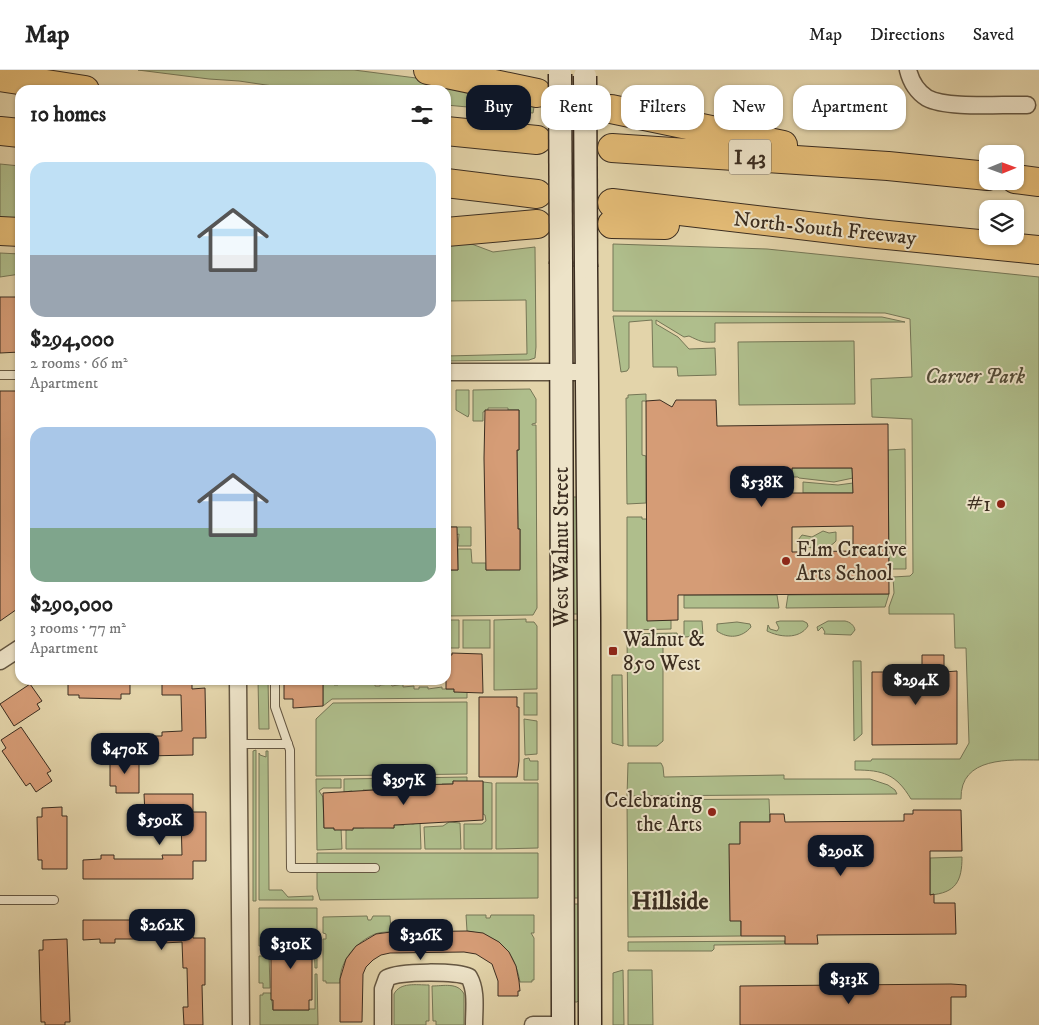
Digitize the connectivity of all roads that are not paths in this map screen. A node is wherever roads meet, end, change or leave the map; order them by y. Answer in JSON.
{"nodes":[{"id":1,"x":428,"y":70,"type":"edge"},
{"id":2,"x":908,"y":70,"type":"edge"},
{"id":3,"x":560,"y":72,"type":"edge"},
{"id":4,"x":585,"y":73,"type":"edge"},
{"id":5,"x":0,"y":77,"type":"edge"},
{"id":6,"x":52,"y":85,"type":"edge"},
{"id":7,"x":537,"y":92,"type":"dead end"},
{"id":8,"x":1027,"y":104,"type":"dead end"},
{"id":9,"x":612,"y":109,"type":"dead end"},
{"id":10,"x":0,"y":131,"type":"edge"},
{"id":11,"x":451,"y":131,"type":"edge"},
{"id":12,"x":15,"y":132,"type":"edge"},
{"id":13,"x":537,"y":140,"type":"dead end"},
{"id":14,"x":612,"y":148,"type":"dead end"},
{"id":15,"x":888,"y":166,"type":"junction"},
{"id":16,"x":979,"y":175,"type":"edge"},
{"id":17,"x":1024,"y":180,"type":"edge"},
{"id":18,"x":1039,"y":182,"type":"edge"},
{"id":19,"x":451,"y":184,"type":"edge"},
{"id":20,"x":537,"y":194,"type":"dead end"},
{"id":21,"x":612,"y":213,"type":"dead end"},
{"id":22,"x":537,"y":224,"type":"dead end"},
{"id":23,"x":0,"y":231,"type":"edge"},
{"id":24,"x":15,"y":232,"type":"edge"},
{"id":25,"x":451,"y":232,"type":"edge"},
{"id":26,"x":1039,"y":250,"type":"edge"},
{"id":27,"x":451,"y":372,"type":"edge"},
{"id":28,"x":562,"y":372,"type":"junction"},
{"id":29,"x":586,"y":372,"type":"junction"},
{"id":30,"x":0,"y":375,"type":"edge"},
{"id":31,"x":15,"y":375,"type":"edge"},
{"id":32,"x":574,"y":481,"type":"junction"},
{"id":33,"x":15,"y":651,"type":"edge"},
{"id":34,"x":0,"y":661,"type":"edge"},
{"id":35,"x":238,"y":685,"type":"edge"},
{"id":36,"x":275,"y":685,"type":"edge"},
{"id":37,"x":238,"y":744,"type":"junction"},
{"id":38,"x":288,"y":744,"type":"junction"},
{"id":39,"x":375,"y":868,"type":"dead end"},
{"id":40,"x":0,"y":900,"type":"edge"},
{"id":41,"x":54,"y":900,"type":"dead end"},
{"id":42,"x":241,"y":1025,"type":"edge"},
{"id":43,"x":383,"y":1025,"type":"edge"},
{"id":44,"x":474,"y":1025,"type":"edge"},
{"id":45,"x":533,"y":1025,"type":"edge"},
{"id":46,"x":558,"y":1025,"type":"edge"},
{"id":47,"x":564,"y":1025,"type":"edge"},
{"id":48,"x":590,"y":1025,"type":"edge"}],
"edges":[{"from":1,"to":7,"type":"highway"},
{"from":2,"to":8,"type":"street"},
{"from":3,"to":28,"type":"main road","name":"West Walnut Street","bridge":true},
{"from":4,"to":29,"type":"main road","name":"West Walnut Street","bridge":true},
{"from":5,"to":6,"type":"highway"},
{"from":9,"to":15,"type":"highway"},
{"from":10,"to":12,"type":"highway"},
{"from":11,"to":13,"type":"highway"},
{"from":14,"to":15,"type":"highway","number":"I 43"},
{"from":15,"to":16,"type":"highway","number":"I 43"},
{"from":17,"to":18,"type":"highway"},
{"from":19,"to":20,"type":"highway"},
{"from":21,"to":26,"type":"highway","name":"North-South Freeway"},
{"from":22,"to":25,"type":"highway"},
{"from":23,"to":24,"type":"highway"},
{"from":27,"to":28,"type":"street"},
{"from":28,"to":29,"type":"street"},
{"from":28,"to":32,"type":"main road","name":"West Walnut Street"},
{"from":29,"to":32,"type":"main road","name":"West Walnut Street"},
{"from":30,"to":31,"type":"lane"},
{"from":32,"to":47,"type":"main road","name":"West Walnut Street"},
{"from":32,"to":48,"type":"main road","name":"West Walnut Street"},
{"from":33,"to":34,"type":"street"},
{"from":35,"to":37,"type":"street"},
{"from":36,"to":38,"type":"lane"},
{"from":37,"to":38,"type":"lane"},
{"from":37,"to":42,"type":"street"},
{"from":38,"to":39,"type":"lane"},
{"from":40,"to":41,"type":"lane"},
{"from":43,"to":44,"type":"street"},
{"from":45,"to":46,"type":"street"}]}
